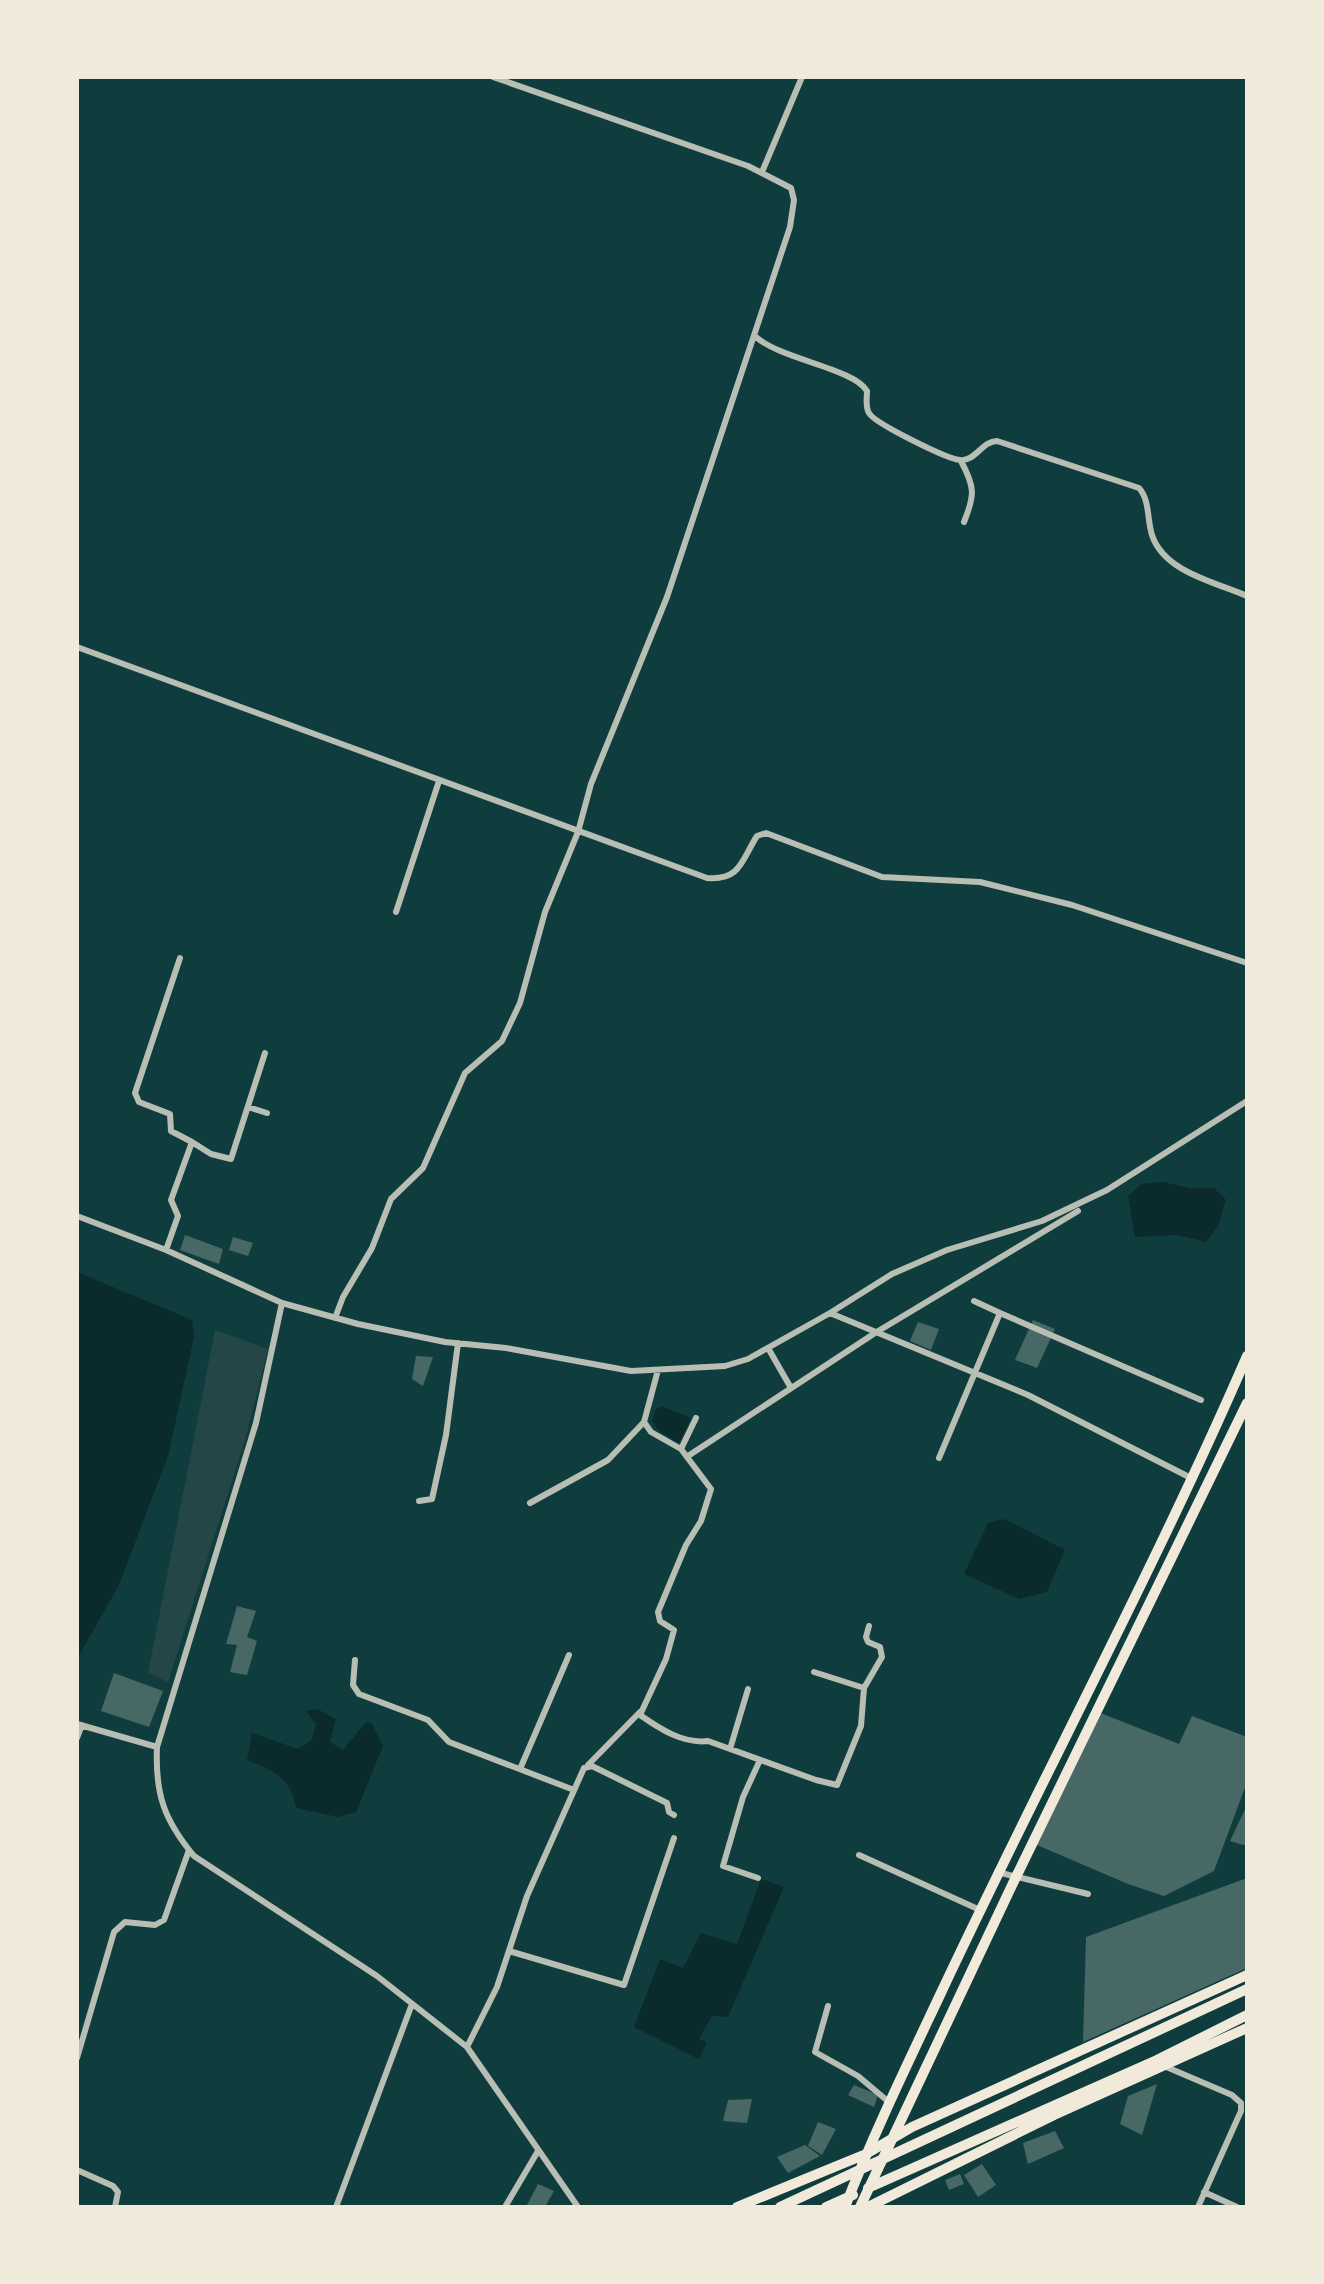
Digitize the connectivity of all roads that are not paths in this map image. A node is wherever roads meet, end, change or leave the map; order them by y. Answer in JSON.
{"nodes":[{"id":1,"x":493,"y":77,"type":"edge"},
{"id":2,"x":802,"y":77,"type":"edge"},
{"id":3,"x":762,"y":172,"type":"junction"},
{"id":4,"x":755,"y":337,"type":"junction"},
{"id":5,"x":961,"y":461,"type":"junction"},
{"id":6,"x":964,"y":522,"type":"dead end"},
{"id":7,"x":1247,"y":596,"type":"edge"},
{"id":8,"x":77,"y":647,"type":"edge"},
{"id":9,"x":439,"y":781,"type":"junction"},
{"id":10,"x":578,"y":832,"type":"junction"},
{"id":11,"x":396,"y":912,"type":"dead end"},
{"id":12,"x":180,"y":958,"type":"dead end"},
{"id":13,"x":1247,"y":963,"type":"edge"},
{"id":14,"x":265,"y":1053,"type":"dead end"},
{"id":15,"x":1247,"y":1101,"type":"edge"},
{"id":16,"x":248,"y":1107,"type":"junction"},
{"id":17,"x":267,"y":1113,"type":"dead end"},
{"id":18,"x":192,"y":1142,"type":"junction"},
{"id":19,"x":1078,"y":1211,"type":"dead end"},
{"id":20,"x":77,"y":1216,"type":"edge"},
{"id":21,"x":166,"y":1250,"type":"junction"},
{"id":22,"x":974,"y":1301,"type":"dead end"},
{"id":23,"x":282,"y":1303,"type":"junction"},
{"id":24,"x":830,"y":1313,"type":"junction"},
{"id":25,"x":1000,"y":1313,"type":"junction"},
{"id":26,"x":335,"y":1318,"type":"junction"},
{"id":27,"x":875,"y":1333,"type":"junction"},
{"id":28,"x":458,"y":1343,"type":"junction"},
{"id":29,"x":768,"y":1348,"type":"junction"},
{"id":30,"x":1247,"y":1356,"type":"edge"},
{"id":31,"x":658,"y":1370,"type":"junction"},
{"id":32,"x":973,"y":1375,"type":"junction"},
{"id":33,"x":791,"y":1388,"type":"junction"},
{"id":34,"x":1201,"y":1400,"type":"dead end"},
{"id":35,"x":1247,"y":1403,"type":"edge"},
{"id":36,"x":696,"y":1418,"type":"dead end"},
{"id":37,"x":644,"y":1422,"type":"junction"},
{"id":38,"x":681,"y":1449,"type":"junction"},
{"id":39,"x":688,"y":1456,"type":"junction"},
{"id":40,"x":939,"y":1458,"type":"dead end"},
{"id":41,"x":1191,"y":1478,"type":"junction"},
{"id":42,"x":419,"y":1501,"type":"dead end"},
{"id":43,"x":530,"y":1503,"type":"dead end"},
{"id":44,"x":869,"y":1626,"type":"dead end"},
{"id":45,"x":569,"y":1655,"type":"dead end"},
{"id":46,"x":355,"y":1660,"type":"dead end"},
{"id":47,"x":814,"y":1672,"type":"dead end"},
{"id":48,"x":864,"y":1688,"type":"junction"},
{"id":49,"x":748,"y":1689,"type":"dead end"},
{"id":50,"x":640,"y":1712,"type":"junction"},
{"id":51,"x":79,"y":1724,"type":"edge"},
{"id":52,"x":77,"y":1738,"type":"edge"},
{"id":53,"x":157,"y":1747,"type":"junction"},
{"id":54,"x":730,"y":1749,"type":"junction"},
{"id":55,"x":760,"y":1760,"type":"junction"},
{"id":56,"x":588,"y":1765,"type":"junction"},
{"id":57,"x":520,"y":1769,"type":"junction"},
{"id":58,"x":573,"y":1790,"type":"junction"},
{"id":59,"x":674,"y":1815,"type":"dead end"},
{"id":60,"x":674,"y":1838,"type":"dead end"},
{"id":61,"x":189,"y":1850,"type":"junction"},
{"id":62,"x":859,"y":1855,"type":"dead end"},
{"id":63,"x":998,"y":1872,"type":"junction"},
{"id":64,"x":758,"y":1878,"type":"dead end"},
{"id":65,"x":1015,"y":1879,"type":"junction"},
{"id":66,"x":1088,"y":1894,"type":"dead end"},
{"id":67,"x":980,"y":1910,"type":"junction"},
{"id":68,"x":509,"y":1951,"type":"junction"},
{"id":69,"x":1247,"y":1975,"type":"edge"},
{"id":70,"x":1247,"y":1989,"type":"edge"},
{"id":71,"x":412,"y":2004,"type":"junction"},
{"id":72,"x":828,"y":2006,"type":"dead end"},
{"id":73,"x":1247,"y":2015,"type":"edge"},
{"id":74,"x":1247,"y":2028,"type":"edge"},
{"id":75,"x":467,"y":2047,"type":"junction"},
{"id":76,"x":77,"y":2057,"type":"edge"},
{"id":77,"x":1164,"y":2066,"type":"junction"},
{"id":78,"x":890,"y":2103,"type":"junction"},
{"id":79,"x":894,"y":2139,"type":"junction"},
{"id":80,"x":538,"y":2151,"type":"junction"},
{"id":81,"x":866,"y":2154,"type":"junction"},
{"id":82,"x":77,"y":2170,"type":"edge"},
{"id":83,"x":1204,"y":2192,"type":"junction"},
{"id":84,"x":115,"y":2207,"type":"edge"},
{"id":85,"x":336,"y":2207,"type":"edge"},
{"id":86,"x":505,"y":2207,"type":"edge"},
{"id":87,"x":578,"y":2207,"type":"edge"},
{"id":88,"x":737,"y":2207,"type":"edge"},
{"id":89,"x":780,"y":2207,"type":"edge"},
{"id":90,"x":826,"y":2207,"type":"edge"},
{"id":91,"x":845,"y":2207,"type":"edge"},
{"id":92,"x":860,"y":2207,"type":"edge"},
{"id":93,"x":868,"y":2207,"type":"edge"},
{"id":94,"x":1198,"y":2207,"type":"edge"},
{"id":95,"x":1237,"y":2207,"type":"edge"}],
"edges":[{"from":1,"to":3,"type":"street"},
{"from":2,"to":3,"type":"street"},
{"from":3,"to":4,"type":"street"},
{"from":4,"to":5,"type":"street"},
{"from":4,"to":10,"type":"street"},
{"from":5,"to":6,"type":"street"},
{"from":5,"to":7,"type":"street"},
{"from":8,"to":9,"type":"street"},
{"from":9,"to":10,"type":"street"},
{"from":9,"to":11,"type":"street"},
{"from":10,"to":13,"type":"street"},
{"from":10,"to":26,"type":"street"},
{"from":12,"to":18,"type":"street"},
{"from":14,"to":16,"type":"street"},
{"from":15,"to":24,"type":"street"},
{"from":16,"to":17,"type":"street"},
{"from":16,"to":18,"type":"street"},
{"from":18,"to":21,"type":"street"},
{"from":19,"to":27,"type":"street"},
{"from":20,"to":21,"type":"street"},
{"from":21,"to":23,"type":"street"},
{"from":22,"to":25,"type":"street"},
{"from":23,"to":26,"type":"street"},
{"from":23,"to":53,"type":"street"},
{"from":24,"to":27,"type":"street"},
{"from":24,"to":29,"type":"street"},
{"from":25,"to":32,"type":"street"},
{"from":25,"to":34,"type":"street"},
{"from":26,"to":28,"type":"street"},
{"from":27,"to":32,"type":"street"},
{"from":27,"to":33,"type":"street"},
{"from":28,"to":31,"type":"street"},
{"from":28,"to":42,"type":"street"},
{"from":29,"to":31,"type":"street"},
{"from":29,"to":33,"type":"street"},
{"from":30,"to":41,"type":"highway"},
{"from":31,"to":37,"type":"street"},
{"from":32,"to":40,"type":"street"},
{"from":32,"to":41,"type":"street"},
{"from":33,"to":39,"type":"street"},
{"from":35,"to":65,"type":"highway"},
{"from":36,"to":38,"type":"street"},
{"from":37,"to":38,"type":"street"},
{"from":37,"to":43,"type":"street"},
{"from":38,"to":39,"type":"street"},
{"from":39,"to":50,"type":"street"},
{"from":41,"to":63,"type":"highway"},
{"from":44,"to":48,"type":"street"},
{"from":45,"to":57,"type":"street"},
{"from":46,"to":57,"type":"street"},
{"from":47,"to":48,"type":"street"},
{"from":48,"to":55,"type":"street"},
{"from":49,"to":54,"type":"street"},
{"from":50,"to":54,"type":"street"},
{"from":50,"to":56,"type":"street"},
{"from":51,"to":52,"type":"street"},
{"from":51,"to":53,"type":"street"},
{"from":53,"to":61,"type":"street"},
{"from":54,"to":55,"type":"street"},
{"from":55,"to":64,"type":"street"},
{"from":56,"to":58,"type":"street"},
{"from":56,"to":59,"type":"street"},
{"from":57,"to":58,"type":"street"},
{"from":58,"to":68,"type":"street"},
{"from":60,"to":68,"type":"street"},
{"from":61,"to":71,"type":"street"},
{"from":61,"to":76,"type":"street"},
{"from":62,"to":67,"type":"street"},
{"from":63,"to":65,"type":"street"},
{"from":63,"to":67,"type":"highway"},
{"from":65,"to":66,"type":"street"},
{"from":65,"to":79,"type":"highway"},
{"from":67,"to":78,"type":"highway"},
{"from":68,"to":75,"type":"street"},
{"from":69,"to":79,"type":"highway"},
{"from":70,"to":89,"type":"highway"},
{"from":71,"to":75,"type":"street"},
{"from":71,"to":85,"type":"street"},
{"from":72,"to":78,"type":"street"},
{"from":73,"to":90,"type":"highway"},
{"from":74,"to":77,"type":"highway"},
{"from":75,"to":80,"type":"street"},
{"from":77,"to":83,"type":"street"},
{"from":77,"to":93,"type":"highway"},
{"from":78,"to":81,"type":"highway"},
{"from":79,"to":81,"type":"highway"},
{"from":79,"to":92,"type":"highway"},
{"from":80,"to":86,"type":"street"},
{"from":80,"to":87,"type":"street"},
{"from":81,"to":88,"type":"highway"},
{"from":81,"to":91,"type":"highway"},
{"from":82,"to":84,"type":"street"},
{"from":83,"to":94,"type":"street"},
{"from":83,"to":95,"type":"street"}]}
